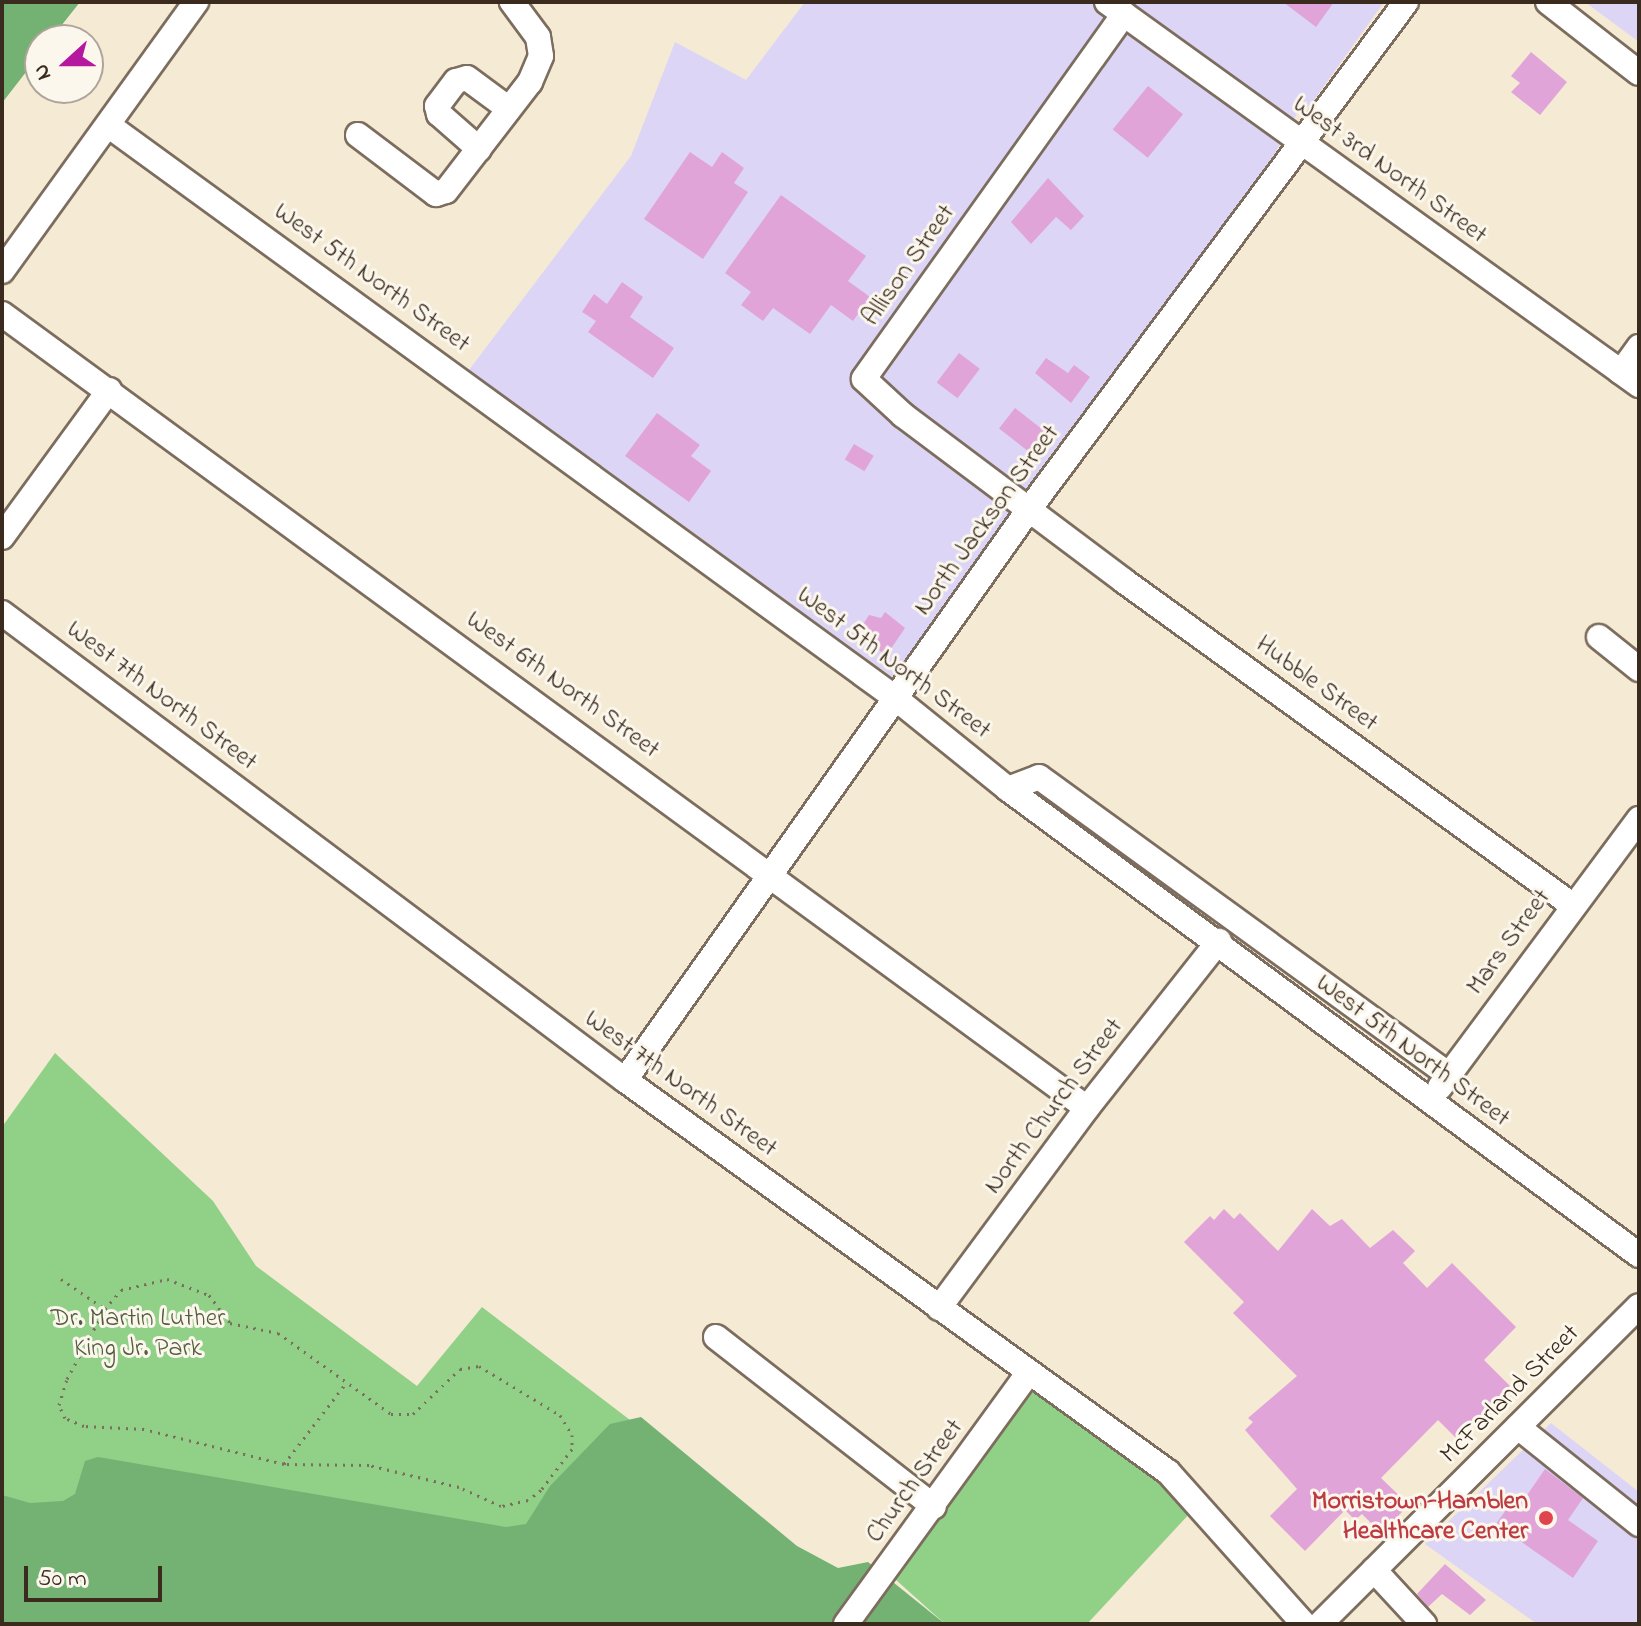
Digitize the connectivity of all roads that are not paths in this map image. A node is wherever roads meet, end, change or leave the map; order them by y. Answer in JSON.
{"nodes":[{"id":1,"x":196,"y":2,"type":"edge"},
{"id":2,"x":512,"y":2,"type":"edge"},
{"id":3,"x":1406,"y":2,"type":"edge"},
{"id":4,"x":1548,"y":2,"type":"edge"},
{"id":5,"x":1115,"y":8,"type":"edge"},
{"id":6,"x":1639,"y":73,"type":"edge"},
{"id":7,"x":509,"y":109,"type":"junction"},
{"id":8,"x":108,"y":125,"type":"junction"},
{"id":9,"x":358,"y":135,"type":"dead end"},
{"id":10,"x":1301,"y":143,"type":"junction"},
{"id":11,"x":479,"y":149,"type":"junction"},
{"id":12,"x":2,"y":271,"type":"edge"},
{"id":13,"x":2,"y":314,"type":"edge"},
{"id":14,"x":1639,"y":347,"type":"edge"},
{"id":15,"x":1630,"y":378,"type":"edge"},
{"id":16,"x":109,"y":390,"type":"junction"},
{"id":17,"x":1030,"y":508,"type":"junction"},
{"id":18,"x":2,"y":537,"type":"edge"},
{"id":19,"x":2,"y":613,"type":"edge"},
{"id":20,"x":1599,"y":637,"type":"dead end"},
{"id":21,"x":1639,"y":669,"type":"edge"},
{"id":22,"x":894,"y":697,"type":"junction"},
{"id":23,"x":1008,"y":789,"type":"junction"},
{"id":24,"x":1639,"y":819,"type":"edge"},
{"id":25,"x":771,"y":872,"type":"junction"},
{"id":26,"x":1572,"y":905,"type":"junction"},
{"id":27,"x":1219,"y":941,"type":"junction"},
{"id":28,"x":1449,"y":1075,"type":"junction"},
{"id":29,"x":625,"y":1080,"type":"junction"},
{"id":30,"x":1430,"y":1103,"type":"junction"},
{"id":31,"x":1087,"y":1108,"type":"junction"},
{"id":32,"x":1639,"y":1255,"type":"edge"},
{"id":33,"x":1639,"y":1306,"type":"edge"},
{"id":34,"x":939,"y":1308,"type":"junction"},
{"id":35,"x":716,"y":1337,"type":"dead end"},
{"id":36,"x":1029,"y":1372,"type":"junction"},
{"id":37,"x":1518,"y":1427,"type":"junction"},
{"id":38,"x":934,"y":1507,"type":"junction"},
{"id":39,"x":1639,"y":1524,"type":"edge"},
{"id":40,"x":1374,"y":1570,"type":"junction"},
{"id":41,"x":846,"y":1624,"type":"edge"},
{"id":42,"x":1304,"y":1624,"type":"edge"},
{"id":43,"x":1320,"y":1624,"type":"edge"},
{"id":44,"x":1424,"y":1624,"type":"edge"}],
"edges":[{"from":1,"to":8,"type":"street"},
{"from":2,"to":7,"type":"street"},
{"from":3,"to":10,"type":"street","name":"North Jackson Street"},
{"from":4,"to":6,"type":"street"},
{"from":5,"to":10,"type":"street","name":"West 3rd North Street"},
{"from":5,"to":17,"type":"street","name":"Allison Street"},
{"from":7,"to":11,"type":"street"},
{"from":7,"to":11,"type":"street"},
{"from":8,"to":12,"type":"street"},
{"from":8,"to":22,"type":"street","name":"West 5th North Street"},
{"from":9,"to":11,"type":"street"},
{"from":10,"to":15,"type":"street","name":"West 3rd North Street"},
{"from":10,"to":17,"type":"street","name":"North Jackson Street"},
{"from":13,"to":16,"type":"street","name":"West 6th North Street"},
{"from":14,"to":15,"type":"street"},
{"from":16,"to":18,"type":"street"},
{"from":16,"to":25,"type":"street","name":"West 6th North Street"},
{"from":17,"to":22,"type":"street","name":"North Jackson Street"},
{"from":17,"to":26,"type":"street","name":"Hubble Street"},
{"from":19,"to":29,"type":"street","name":"West 7th North Street"},
{"from":20,"to":21,"type":"street"},
{"from":22,"to":23,"type":"street","name":"West 5th North Street"},
{"from":22,"to":25,"type":"street","name":"North Jackson Street"},
{"from":23,"to":27,"type":"street","name":"West 5th North Street"},
{"from":23,"to":28,"type":"street"},
{"from":24,"to":26,"type":"street","name":"Mars Street"},
{"from":25,"to":29,"type":"street","name":"North Jackson Street"},
{"from":25,"to":31,"type":"street","name":"West 6th North Street"},
{"from":26,"to":28,"type":"street","name":"Mars Street"},
{"from":27,"to":30,"type":"street","name":"West 5th North Street"},
{"from":27,"to":31,"type":"street","name":"North Church Street"},
{"from":28,"to":30,"type":"street","name":"Mars Street"},
{"from":29,"to":34,"type":"street","name":"West 7th North Street"},
{"from":30,"to":32,"type":"street","name":"West 5th North Street"},
{"from":31,"to":34,"type":"street","name":"North Church Street"},
{"from":33,"to":37,"type":"street","name":"McFarland Street"},
{"from":34,"to":36,"type":"street","name":"West 7th North Street"},
{"from":35,"to":38,"type":"street"},
{"from":36,"to":38,"type":"street","name":"Church Street"},
{"from":36,"to":42,"type":"street","name":"West 7th North Street"},
{"from":37,"to":39,"type":"street"},
{"from":37,"to":40,"type":"street","name":"McFarland Street"},
{"from":38,"to":41,"type":"street","name":"Church Street"},
{"from":40,"to":43,"type":"street","name":"McFarland Street"},
{"from":40,"to":44,"type":"street"}]}
